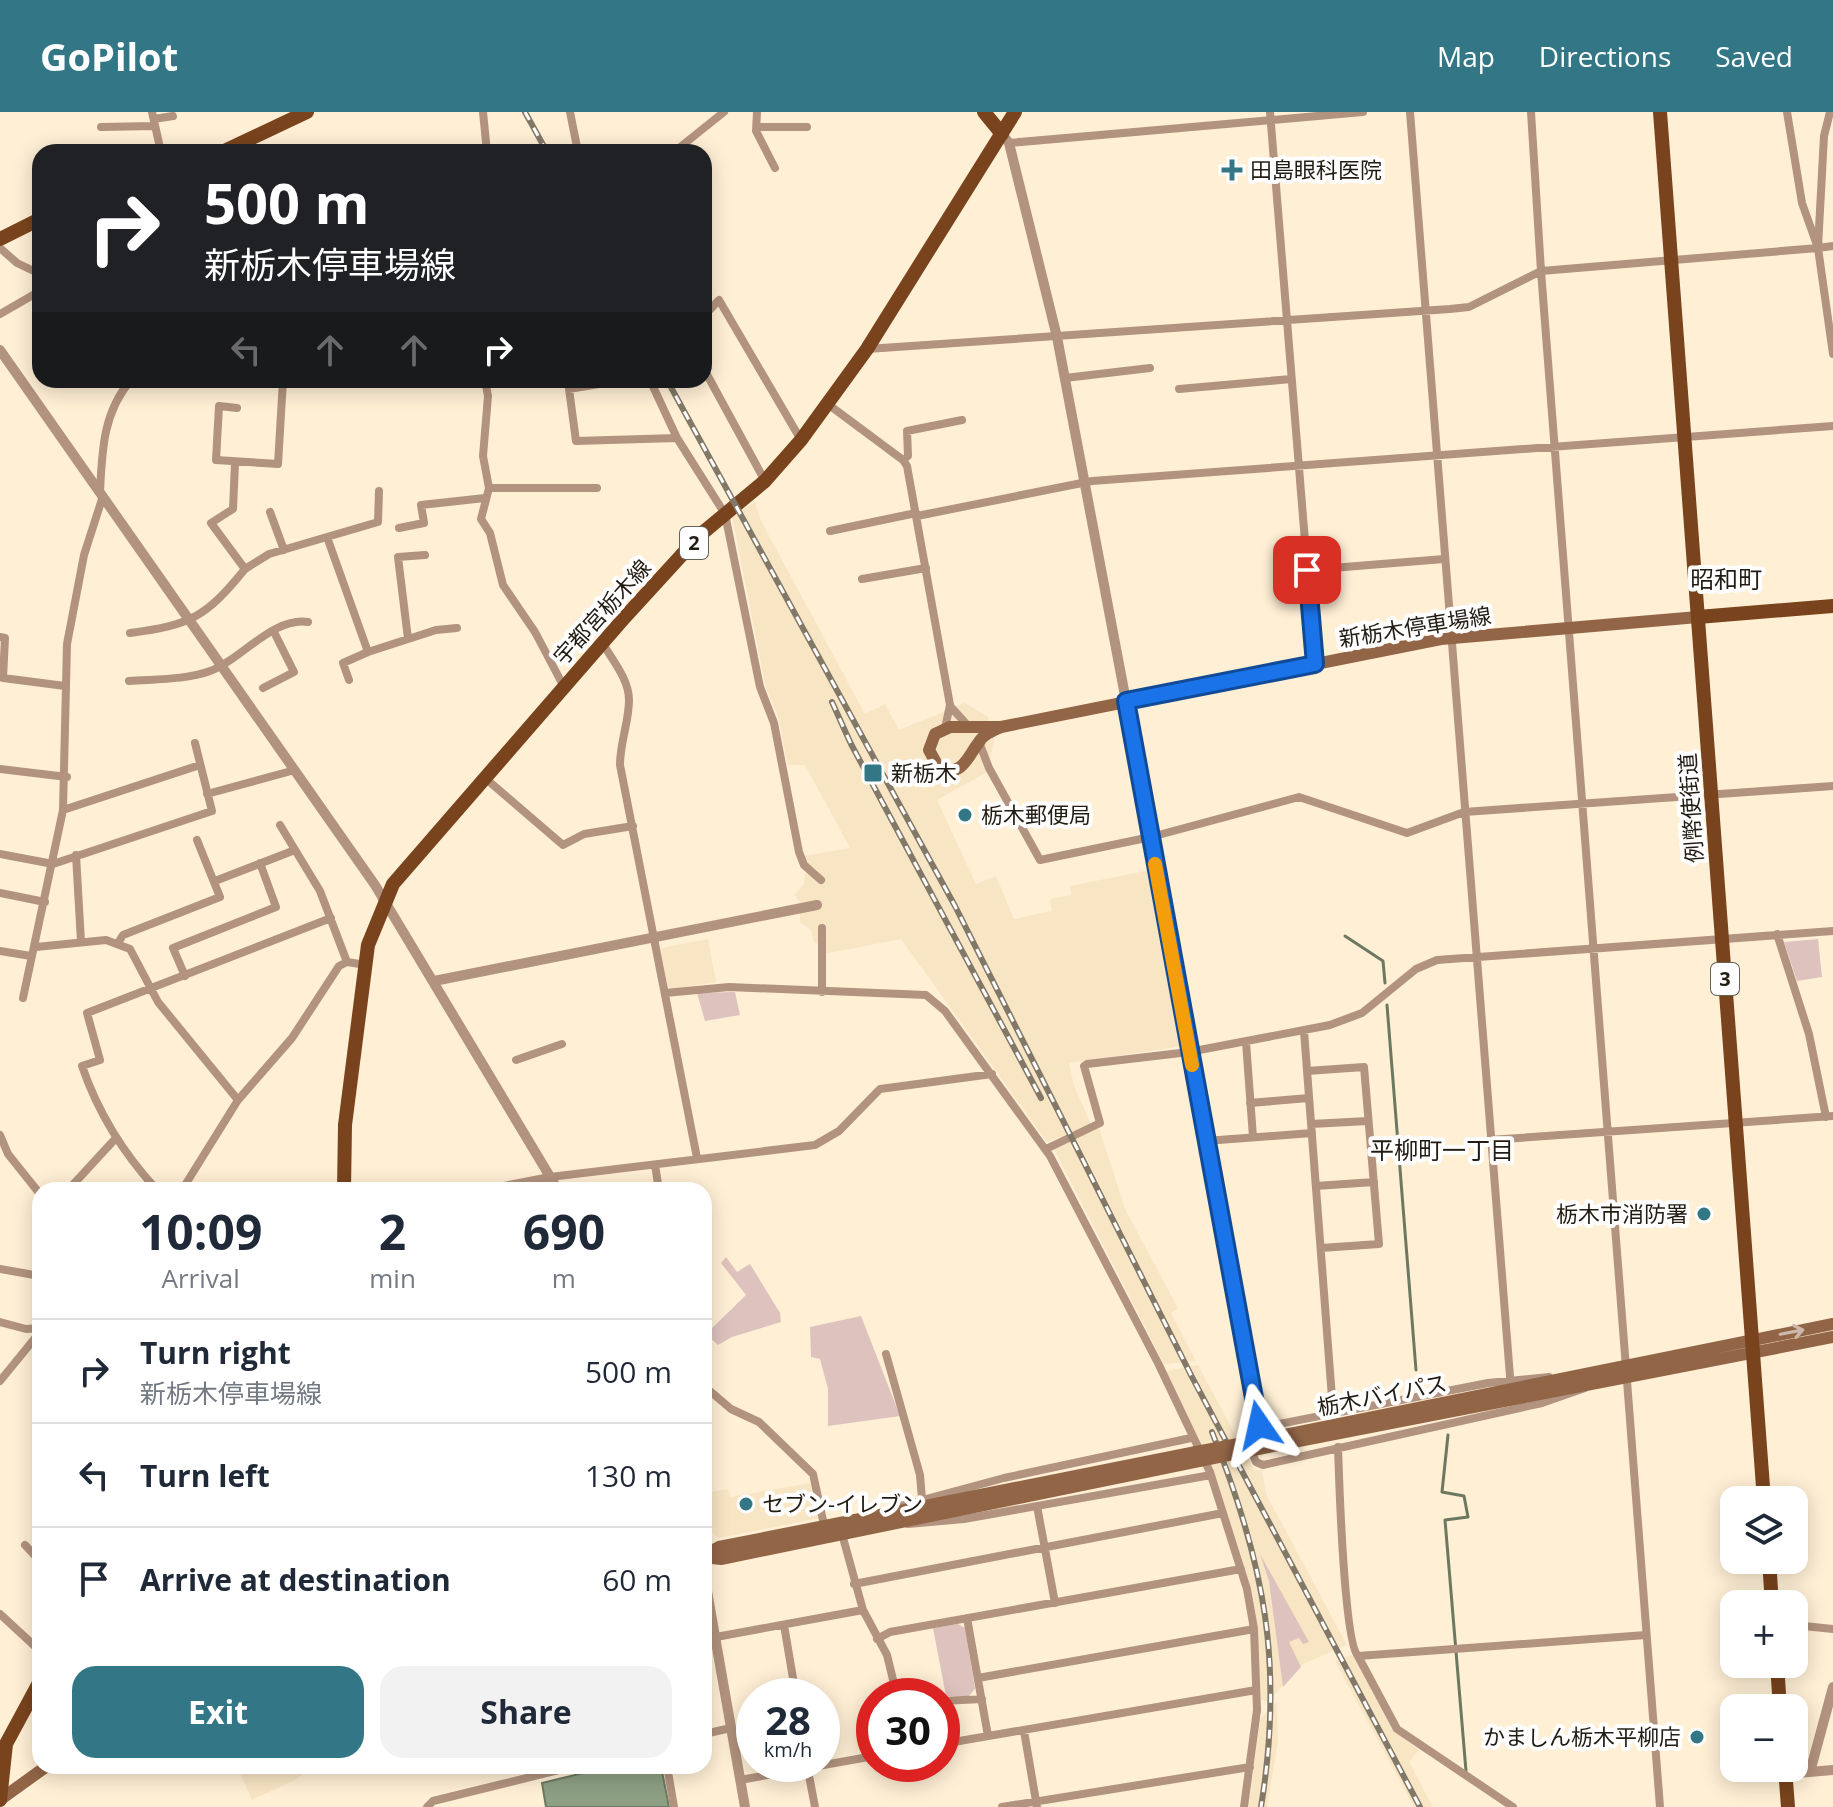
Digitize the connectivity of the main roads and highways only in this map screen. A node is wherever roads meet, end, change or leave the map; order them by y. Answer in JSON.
{"nodes":[{"id":1,"x":307,"y":112,"type":"edge"},
{"id":2,"x":984,"y":112,"type":"edge"},
{"id":3,"x":1015,"y":112,"type":"edge"},
{"id":4,"x":1660,"y":112,"type":"edge"},
{"id":5,"x":1006,"y":139,"type":"junction"},
{"id":6,"x":239,"y":144,"type":"edge"},
{"id":7,"x":32,"y":223,"type":"edge"},
{"id":8,"x":0,"y":239,"type":"edge"},
{"id":9,"x":1833,"y":606,"type":"edge"},
{"id":10,"x":1698,"y":617,"type":"junction"},
{"id":11,"x":1001,"y":727,"type":"junction"},
{"id":12,"x":344,"y":1182,"type":"edge"},
{"id":13,"x":1833,"y":1324,"type":"edge"},
{"id":14,"x":1833,"y":1337,"type":"edge"},
{"id":15,"x":1751,"y":1347,"type":"junction"},
{"id":16,"x":1628,"y":1372,"type":"junction"},
{"id":17,"x":1256,"y":1445,"type":"junction"},
{"id":18,"x":1763,"y":1486,"type":"edge"},
{"id":19,"x":890,"y":1518,"type":"junction"},
{"id":20,"x":712,"y":1551,"type":"edge"},
{"id":21,"x":712,"y":1557,"type":"edge"},
{"id":22,"x":32,"y":1696,"type":"edge"},
{"id":23,"x":36,"y":1774,"type":"edge"},
{"id":24,"x":1786,"y":1782,"type":"edge"},
{"id":25,"x":0,"y":1799,"type":"edge"},
{"id":26,"x":5,"y":1807,"type":"edge"},
{"id":27,"x":1788,"y":1807,"type":"edge"}],
"edges":[{"from":1,"to":6,"type":"main road"},
{"from":2,"to":5,"type":"main road"},
{"from":3,"to":5,"type":"main road","name":"宇都宮栃木線","number":"2"},
{"from":4,"to":10,"type":"main road","name":"例幣使街道","number":"3"},
{"from":5,"to":12,"type":"main road","name":"宇都宮栃木線","number":"2"},
{"from":7,"to":8,"type":"main road"},
{"from":9,"to":10,"type":"main road"},
{"from":10,"to":11,"type":"main road","name":"新栃木停車場線"},
{"from":10,"to":15,"type":"main road","name":"例幣使街道","number":"3"},
{"from":11,"to":11,"type":"main road"},
{"from":15,"to":13,"type":"main road","name":"栃木バイパス","one_way":true},
{"from":14,"to":15,"type":"main road","name":"栃木バイパス"},
{"from":15,"to":16,"type":"main road","name":"栃木バイパス"},
{"from":15,"to":18,"type":"main road","name":"例幣使街道","number":"3"},
{"from":16,"to":17,"type":"main road","name":"栃木バイパス"},
{"from":16,"to":17,"type":"main road","name":"栃木バイパス"},
{"from":17,"to":19,"type":"main road","name":"栃木バイパス","bridge":true},
{"from":19,"to":20,"type":"main road","name":"栃木バイパス"},
{"from":19,"to":21,"type":"main road","name":"栃木バイパス"},
{"from":22,"to":25,"type":"main road"},
{"from":23,"to":25,"type":"main road"},
{"from":24,"to":27,"type":"main road"},
{"from":25,"to":26,"type":"main road"}]}
